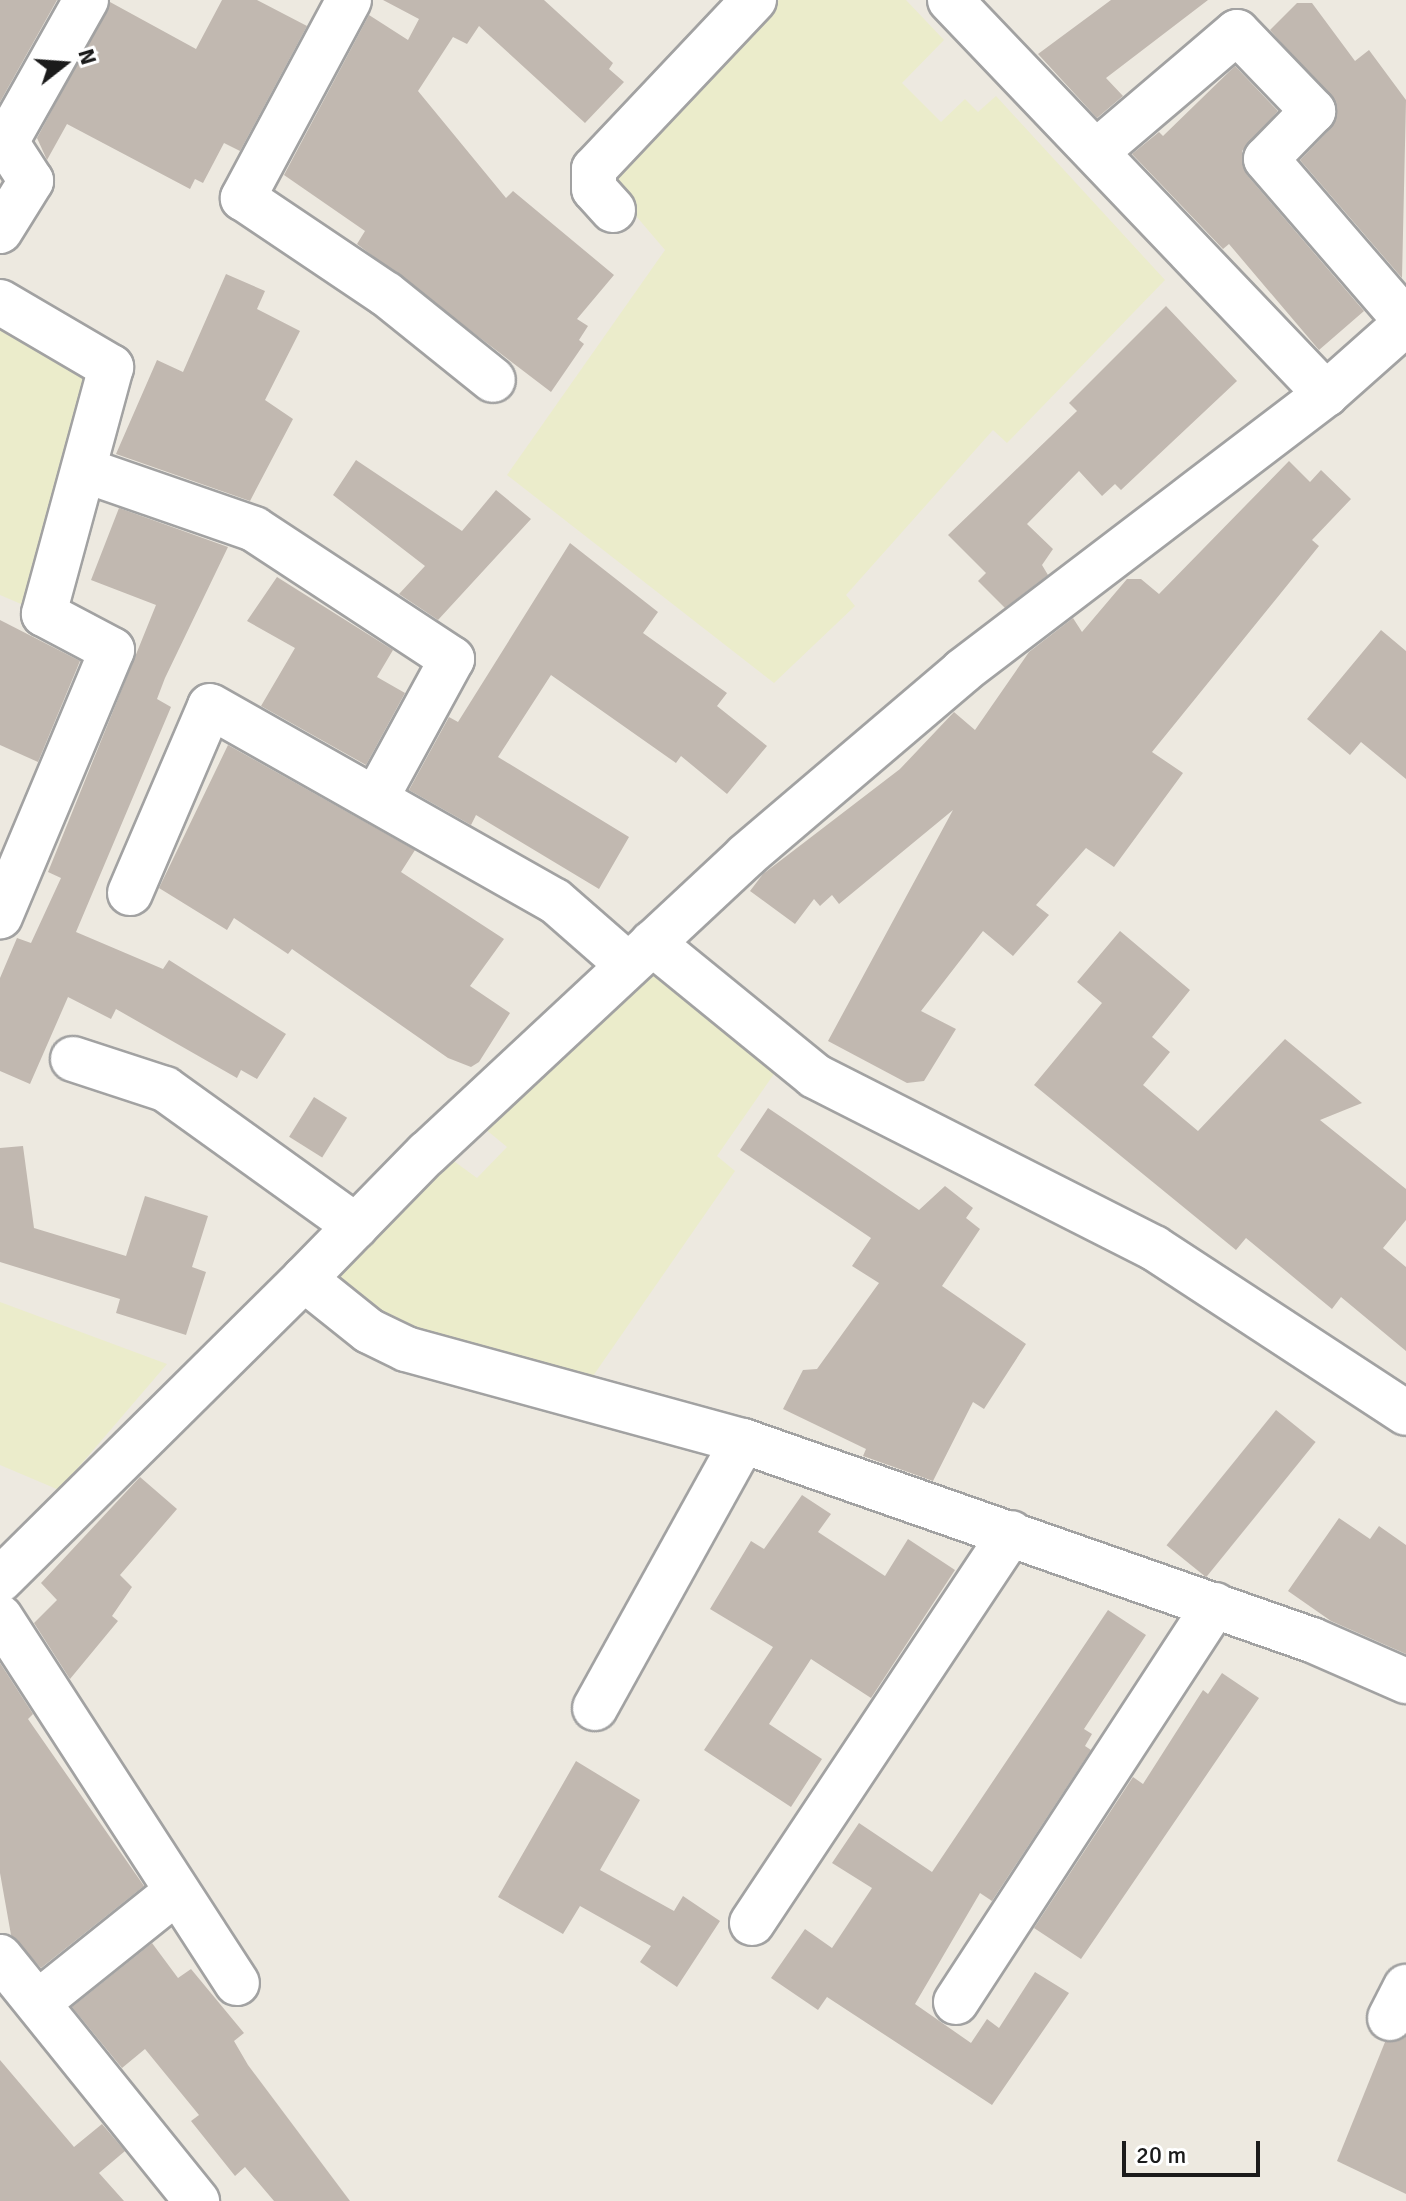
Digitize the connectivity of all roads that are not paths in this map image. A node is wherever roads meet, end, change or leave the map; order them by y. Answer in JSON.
{"nodes":[{"id":1,"x":86,"y":0,"type":"edge"},
{"id":2,"x":349,"y":0,"type":"edge"},
{"id":3,"x":754,"y":0,"type":"edge"},
{"id":4,"x":950,"y":0,"type":"edge"},
{"id":5,"x":1096,"y":152,"type":"junction"},
{"id":6,"x":613,"y":210,"type":"dead end"},
{"id":7,"x":0,"y":231,"type":"edge"},
{"id":8,"x":0,"y":302,"type":"edge"},
{"id":9,"x":1406,"y":322,"type":"edge"},
{"id":10,"x":493,"y":380,"type":"dead end"},
{"id":11,"x":1326,"y":394,"type":"junction"},
{"id":12,"x":84,"y":470,"type":"junction"},
{"id":13,"x":378,"y":795,"type":"junction"},
{"id":14,"x":130,"y":893,"type":"dead end"},
{"id":15,"x":0,"y":916,"type":"edge"},
{"id":16,"x":640,"y":954,"type":"junction"},
{"id":17,"x":73,"y":1059,"type":"dead end"},
{"id":18,"x":356,"y":1226,"type":"junction"},
{"id":19,"x":304,"y":1279,"type":"junction"},
{"id":20,"x":1406,"y":1413,"type":"edge"},
{"id":21,"x":743,"y":1441,"type":"junction"},
{"id":22,"x":1011,"y":1533,"type":"junction"},
{"id":23,"x":0,"y":1580,"type":"edge"},
{"id":24,"x":1215,"y":1605,"type":"junction"},
{"id":25,"x":0,"y":1617,"type":"edge"},
{"id":26,"x":1406,"y":1681,"type":"edge"},
{"id":27,"x":595,"y":1708,"type":"dead end"},
{"id":28,"x":176,"y":1892,"type":"junction"},
{"id":29,"x":752,"y":1923,"type":"dead end"},
{"id":30,"x":0,"y":1957,"type":"edge"},
{"id":31,"x":237,"y":1983,"type":"dead end"},
{"id":32,"x":40,"y":2001,"type":"junction"},
{"id":33,"x":956,"y":2002,"type":"dead end"},
{"id":34,"x":197,"y":2201,"type":"edge"}],
"edges":[{"from":1,"to":7,"type":"street"},
{"from":2,"to":10,"type":"street"},
{"from":3,"to":6,"type":"street"},
{"from":4,"to":5,"type":"street"},
{"from":5,"to":9,"type":"street"},
{"from":5,"to":11,"type":"street"},
{"from":8,"to":12,"type":"street"},
{"from":9,"to":11,"type":"street"},
{"from":11,"to":16,"type":"street"},
{"from":12,"to":13,"type":"street"},
{"from":12,"to":15,"type":"street"},
{"from":13,"to":14,"type":"street"},
{"from":13,"to":16,"type":"street"},
{"from":16,"to":18,"type":"street"},
{"from":16,"to":20,"type":"street"},
{"from":17,"to":18,"type":"street"},
{"from":18,"to":19,"type":"street"},
{"from":19,"to":21,"type":"street"},
{"from":19,"to":23,"type":"street"},
{"from":21,"to":22,"type":"street"},
{"from":21,"to":27,"type":"street"},
{"from":22,"to":24,"type":"street"},
{"from":22,"to":29,"type":"street"},
{"from":24,"to":26,"type":"street"},
{"from":24,"to":33,"type":"street"},
{"from":25,"to":28,"type":"street"},
{"from":28,"to":31,"type":"street"},
{"from":28,"to":32,"type":"street"},
{"from":30,"to":32,"type":"street"},
{"from":32,"to":34,"type":"street"}]}
